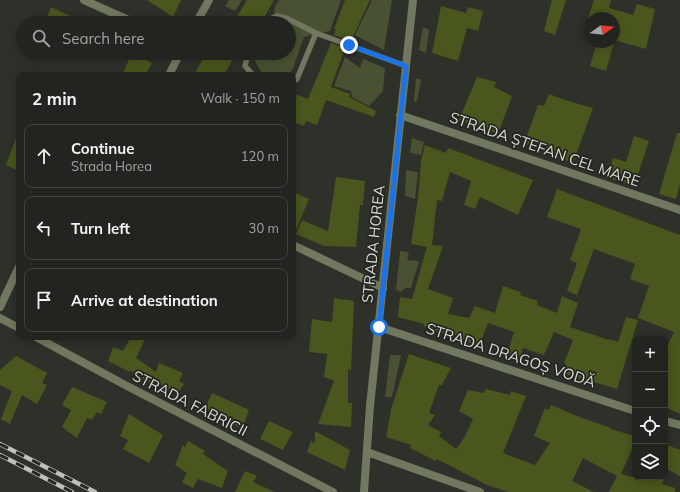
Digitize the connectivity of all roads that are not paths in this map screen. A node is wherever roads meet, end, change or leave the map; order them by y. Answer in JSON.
{"nodes":[{"id":1,"x":84,"y":0,"type":"edge"},
{"id":2,"x":209,"y":0,"type":"edge"},
{"id":3,"x":413,"y":0,"type":"edge"},
{"id":4,"x":119,"y":16,"type":"edge"},
{"id":5,"x":200,"y":16,"type":"edge"},
{"id":6,"x":296,"y":23,"type":"edge"},
{"id":7,"x":316,"y":33,"type":"junction"},
{"id":8,"x":176,"y":60,"type":"edge"},
{"id":9,"x":247,"y":60,"type":"edge"},
{"id":10,"x":406,"y":66,"type":"junction"},
{"id":11,"x":170,"y":72,"type":"edge"},
{"id":12,"x":251,"y":72,"type":"edge"},
{"id":13,"x":296,"y":80,"type":"edge"},
{"id":14,"x":400,"y":115,"type":"junction"},
{"id":15,"x":680,"y":210,"type":"edge"},
{"id":16,"x":296,"y":246,"type":"edge"},
{"id":17,"x":16,"y":273,"type":"edge"},
{"id":18,"x":383,"y":288,"type":"junction"},
{"id":19,"x":0,"y":307,"type":"edge"},
{"id":20,"x":0,"y":318,"type":"edge"},
{"id":21,"x":16,"y":326,"type":"edge"},
{"id":22,"x":379,"y":327,"type":"junction"},
{"id":23,"x":42,"y":340,"type":"edge"},
{"id":24,"x":632,"y":410,"type":"edge"},
{"id":25,"x":668,"y":422,"type":"edge"},
{"id":26,"x":680,"y":426,"type":"edge"},
{"id":27,"x":367,"y":452,"type":"junction"},
{"id":28,"x":333,"y":492,"type":"edge"},
{"id":29,"x":364,"y":492,"type":"edge"},
{"id":30,"x":480,"y":492,"type":"edge"}],
"edges":[{"from":1,"to":4,"type":"street"},
{"from":2,"to":5,"type":"street"},
{"from":3,"to":10,"type":"street","name":"STRADA HOREA"},
{"from":6,"to":7,"type":"lane"},
{"from":7,"to":10,"type":"lane"},
{"from":7,"to":13,"type":"lane"},
{"from":8,"to":11,"type":"street"},
{"from":9,"to":12,"type":"lane"},
{"from":10,"to":14,"type":"street","name":"STRADA HOREA"},
{"from":14,"to":15,"type":"street","name":"STRADA ȘTEFAN CEL MARE"},
{"from":14,"to":18,"type":"street","name":"STRADA HOREA"},
{"from":16,"to":18,"type":"street"},
{"from":17,"to":19,"type":"street"},
{"from":18,"to":22,"type":"street","name":"STRADA HOREA"},
{"from":20,"to":21,"type":"street"},
{"from":22,"to":24,"type":"street","name":"STRADA DRAGOȘ VODĂ"},
{"from":22,"to":27,"type":"street","name":"STRADA HOREA"},
{"from":23,"to":28,"type":"street","name":"STRADA FABRICII"},
{"from":25,"to":26,"type":"street"},
{"from":27,"to":29,"type":"street","name":"STRADA HOREA"},
{"from":27,"to":30,"type":"street"}]}
